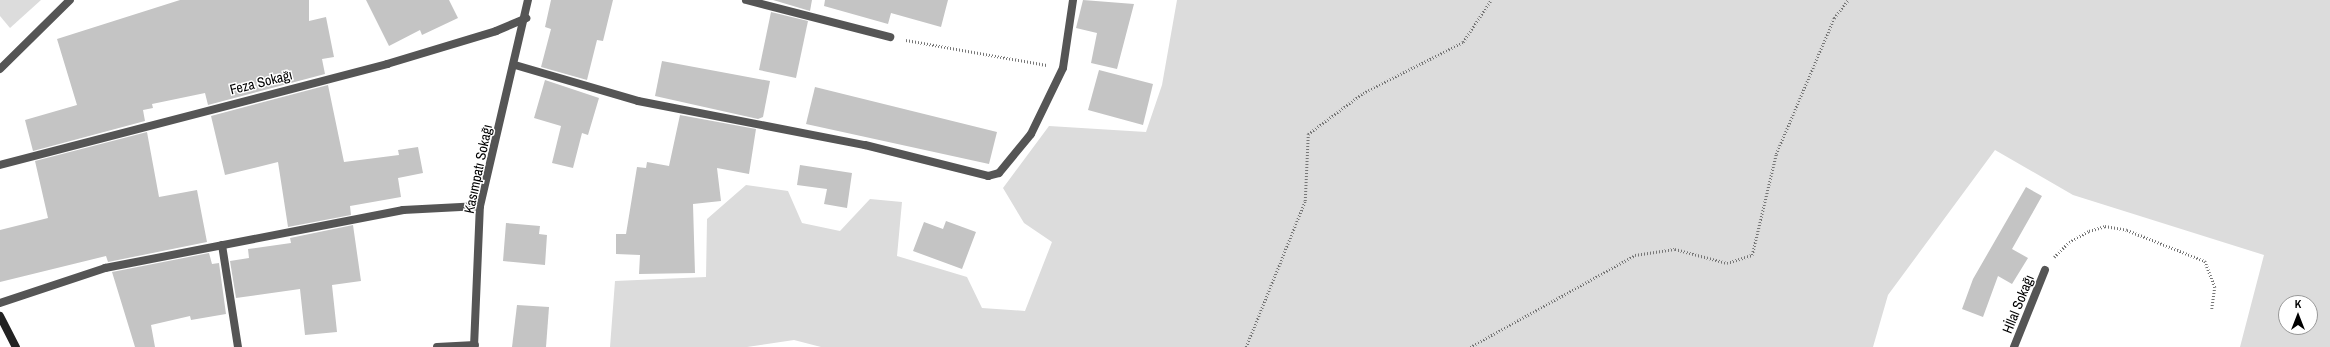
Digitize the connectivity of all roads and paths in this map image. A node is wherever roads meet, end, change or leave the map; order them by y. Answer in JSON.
{"nodes":[{"id":1,"x":70,"y":0,"type":"edge"},
{"id":2,"x":528,"y":0,"type":"edge"},
{"id":3,"x":746,"y":0,"type":"edge"},
{"id":4,"x":1074,"y":0,"type":"edge"},
{"id":5,"x":1491,"y":0,"type":"edge"},
{"id":6,"x":1848,"y":0,"type":"edge"},
{"id":7,"x":526,"y":18,"type":"junction"},
{"id":8,"x":890,"y":38,"type":"joint"},
{"id":9,"x":516,"y":65,"type":"junction"},
{"id":10,"x":1063,"y":68,"type":"junction"},
{"id":11,"x":0,"y":69,"type":"edge"},
{"id":12,"x":0,"y":165,"type":"edge"},
{"id":13,"x":480,"y":206,"type":"junction"},
{"id":14,"x":222,"y":245,"type":"junction"},
{"id":15,"x":2045,"y":270,"type":"joint"},
{"id":16,"x":0,"y":303,"type":"edge"},
{"id":17,"x":2212,"y":309,"type":"dead end"},
{"id":18,"x":0,"y":316,"type":"edge"},
{"id":19,"x":474,"y":346,"type":"edge"},
{"id":20,"x":16,"y":347,"type":"edge"},
{"id":21,"x":238,"y":347,"type":"edge"},
{"id":22,"x":437,"y":347,"type":"edge"},
{"id":23,"x":1246,"y":347,"type":"edge"},
{"id":24,"x":1470,"y":347,"type":"edge"},
{"id":25,"x":2014,"y":347,"type":"edge"}],
"edges":[{"from":1,"to":11,"type":"street"},
{"from":2,"to":7,"type":"street","name":"Kasımpatı Sokağı"},
{"from":3,"to":8,"type":"street"},
{"from":4,"to":10,"type":"street"},
{"from":5,"to":23,"type":"path"},
{"from":6,"to":24,"type":"path"},
{"from":7,"to":9,"type":"street","name":"Kasımpatı Sokağı"},
{"from":7,"to":12,"type":"street","name":"Feza Sokağı"},
{"from":8,"to":10,"type":"path"},
{"from":9,"to":10,"type":"street"},
{"from":9,"to":13,"type":"street","name":"Kasımpatı Sokağı"},
{"from":13,"to":14,"type":"street"},
{"from":13,"to":19,"type":"street","name":"Kasımpatı Sokağı"},
{"from":14,"to":16,"type":"street"},
{"from":14,"to":21,"type":"street"},
{"from":15,"to":17,"type":"path"},
{"from":15,"to":25,"type":"street","name":"Hİlal Sokağı"},
{"from":18,"to":20,"type":"main road"},
{"from":19,"to":22,"type":"street"}]}
